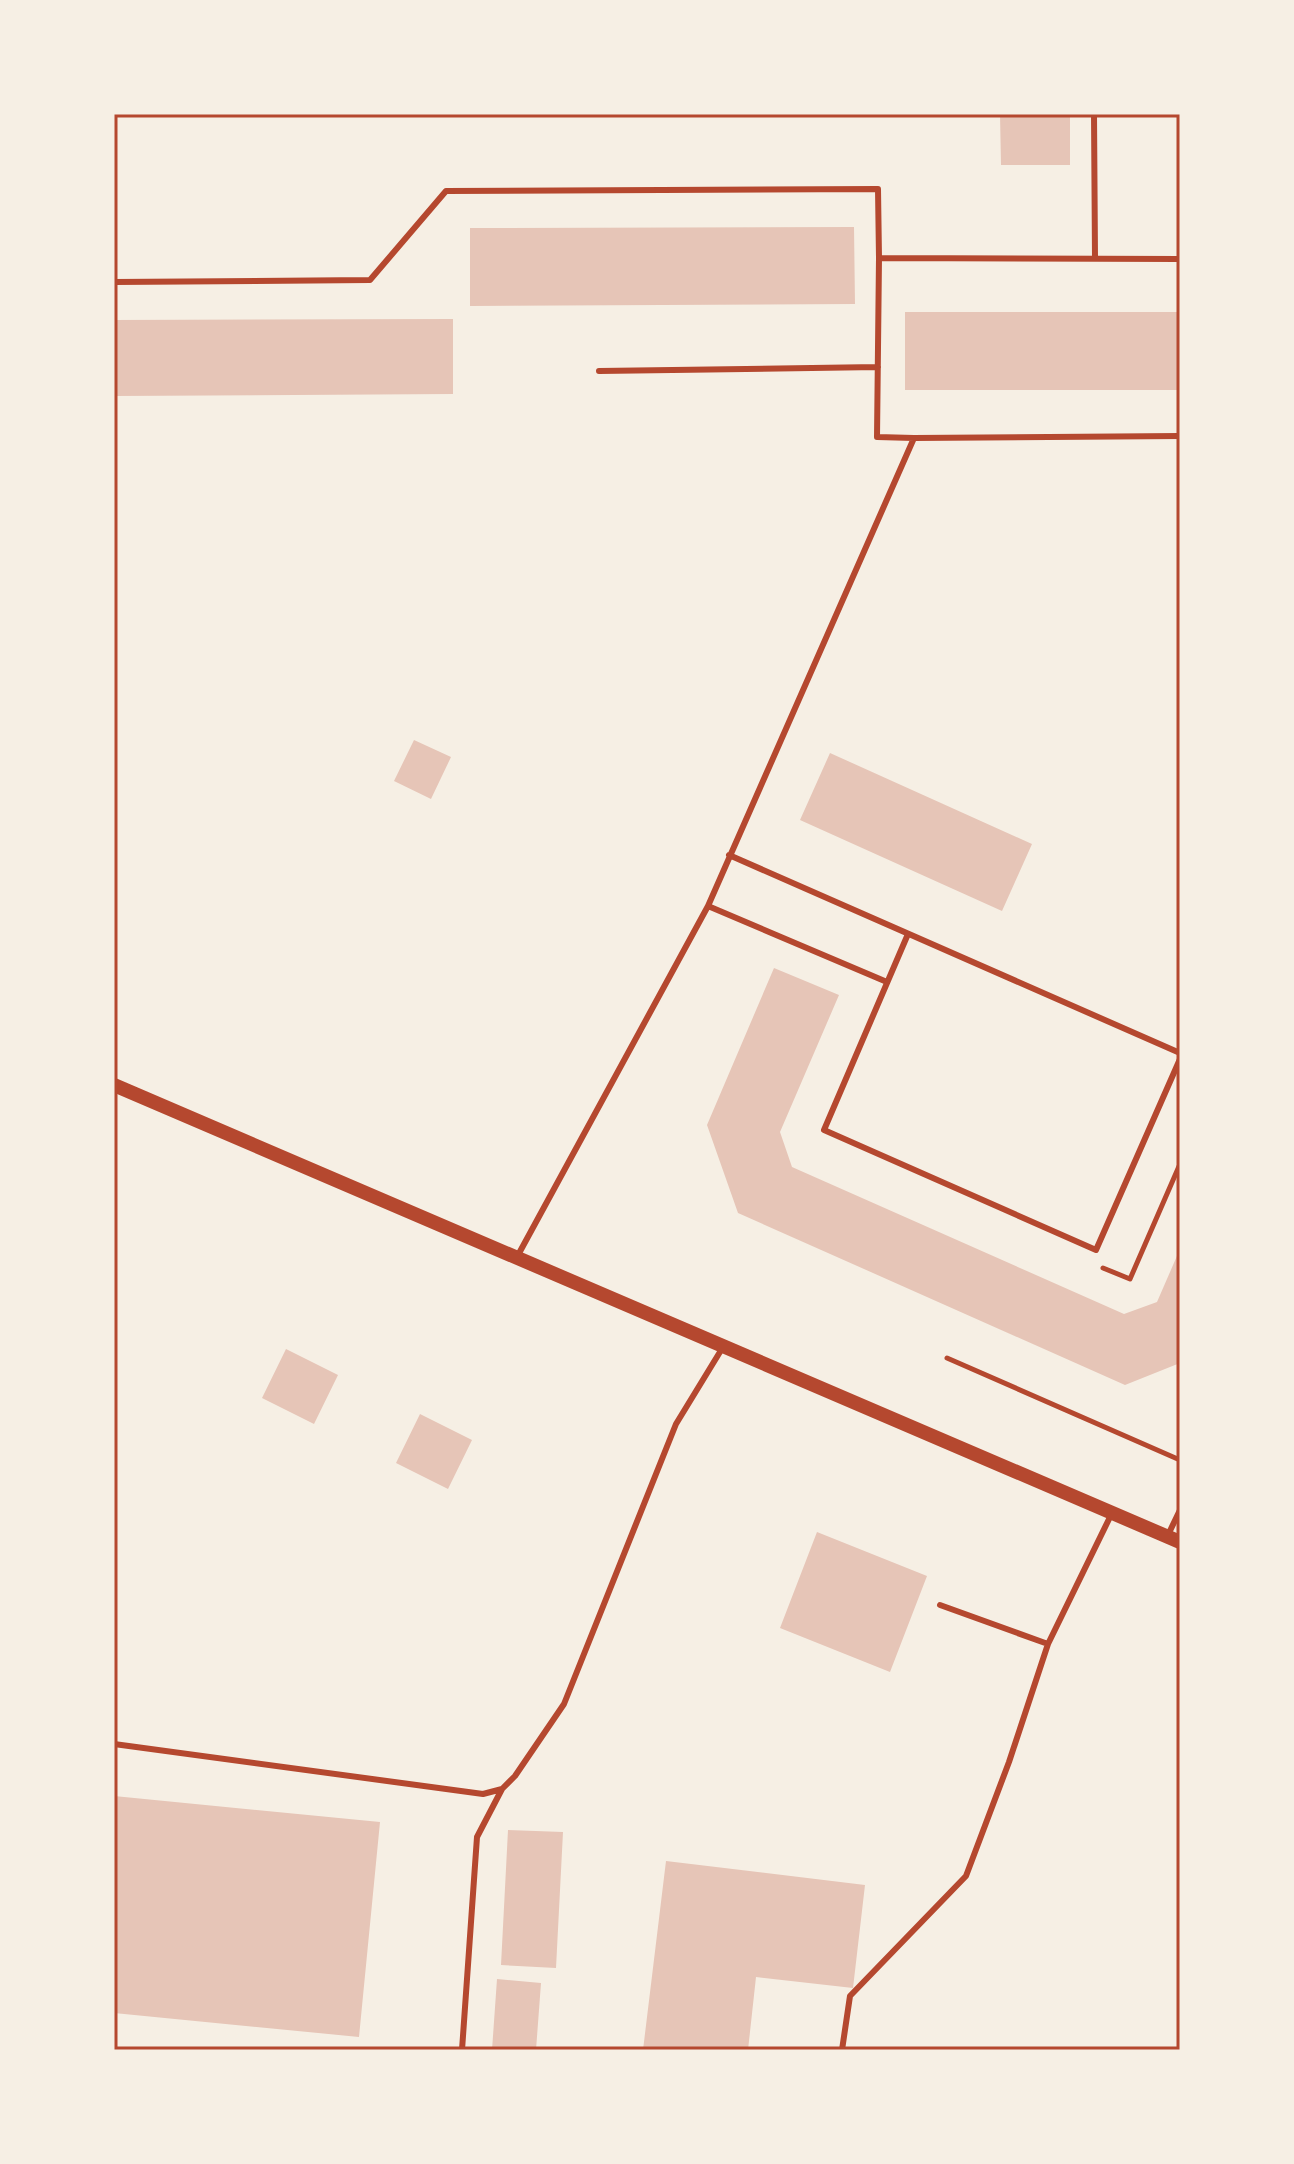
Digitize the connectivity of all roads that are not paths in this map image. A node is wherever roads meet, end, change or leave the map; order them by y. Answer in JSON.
{"nodes":[{"id":1,"x":1094,"y":114,"type":"edge"},
{"id":2,"x":879,"y":258,"type":"junction"},
{"id":3,"x":1095,"y":258,"type":"junction"},
{"id":4,"x":1180,"y":259,"type":"edge"},
{"id":5,"x":114,"y":282,"type":"edge"},
{"id":6,"x":878,"y":367,"type":"junction"},
{"id":7,"x":599,"y":371,"type":"dead end"},
{"id":8,"x":1180,"y":436,"type":"edge"},
{"id":9,"x":914,"y":438,"type":"junction"},
{"id":10,"x":729,"y":855,"type":"junction"},
{"id":11,"x":708,"y":906,"type":"junction"},
{"id":12,"x":908,"y":934,"type":"junction"},
{"id":13,"x":887,"y":982,"type":"junction"},
{"id":14,"x":1180,"y":1056,"type":"edge"},
{"id":15,"x":114,"y":1085,"type":"edge"},
{"id":16,"x":517,"y":1257,"type":"junction"},
{"id":17,"x":723,"y":1347,"type":"junction"},
{"id":18,"x":1180,"y":1510,"type":"edge"},
{"id":19,"x":1112,"y":1512,"type":"junction"},
{"id":20,"x":1174,"y":1539,"type":"edge"},
{"id":21,"x":940,"y":1605,"type":"dead end"},
{"id":22,"x":1048,"y":1644,"type":"junction"},
{"id":23,"x":114,"y":1744,"type":"edge"},
{"id":24,"x":502,"y":1789,"type":"junction"},
{"id":25,"x":462,"y":2050,"type":"edge"},
{"id":26,"x":842,"y":2050,"type":"edge"}],
"edges":[{"from":1,"to":3,"type":"lane"},
{"from":2,"to":3,"type":"lane"},
{"from":2,"to":5,"type":"lane"},
{"from":2,"to":6,"type":"lane"},
{"from":3,"to":4,"type":"lane"},
{"from":6,"to":7,"type":"lane"},
{"from":6,"to":9,"type":"lane"},
{"from":8,"to":9,"type":"lane"},
{"from":9,"to":10,"type":"lane"},
{"from":10,"to":11,"type":"lane"},
{"from":10,"to":12,"type":"lane"},
{"from":11,"to":13,"type":"lane"},
{"from":11,"to":16,"type":"lane"},
{"from":12,"to":13,"type":"lane"},
{"from":12,"to":14,"type":"lane"},
{"from":13,"to":14,"type":"lane"},
{"from":15,"to":16,"type":"street"},
{"from":16,"to":17,"type":"street"},
{"from":17,"to":19,"type":"street"},
{"from":17,"to":24,"type":"lane"},
{"from":18,"to":20,"type":"lane"},
{"from":19,"to":20,"type":"street"},
{"from":19,"to":22,"type":"lane"},
{"from":21,"to":22,"type":"lane"},
{"from":22,"to":26,"type":"lane"},
{"from":23,"to":24,"type":"lane"},
{"from":24,"to":25,"type":"lane"}]}
